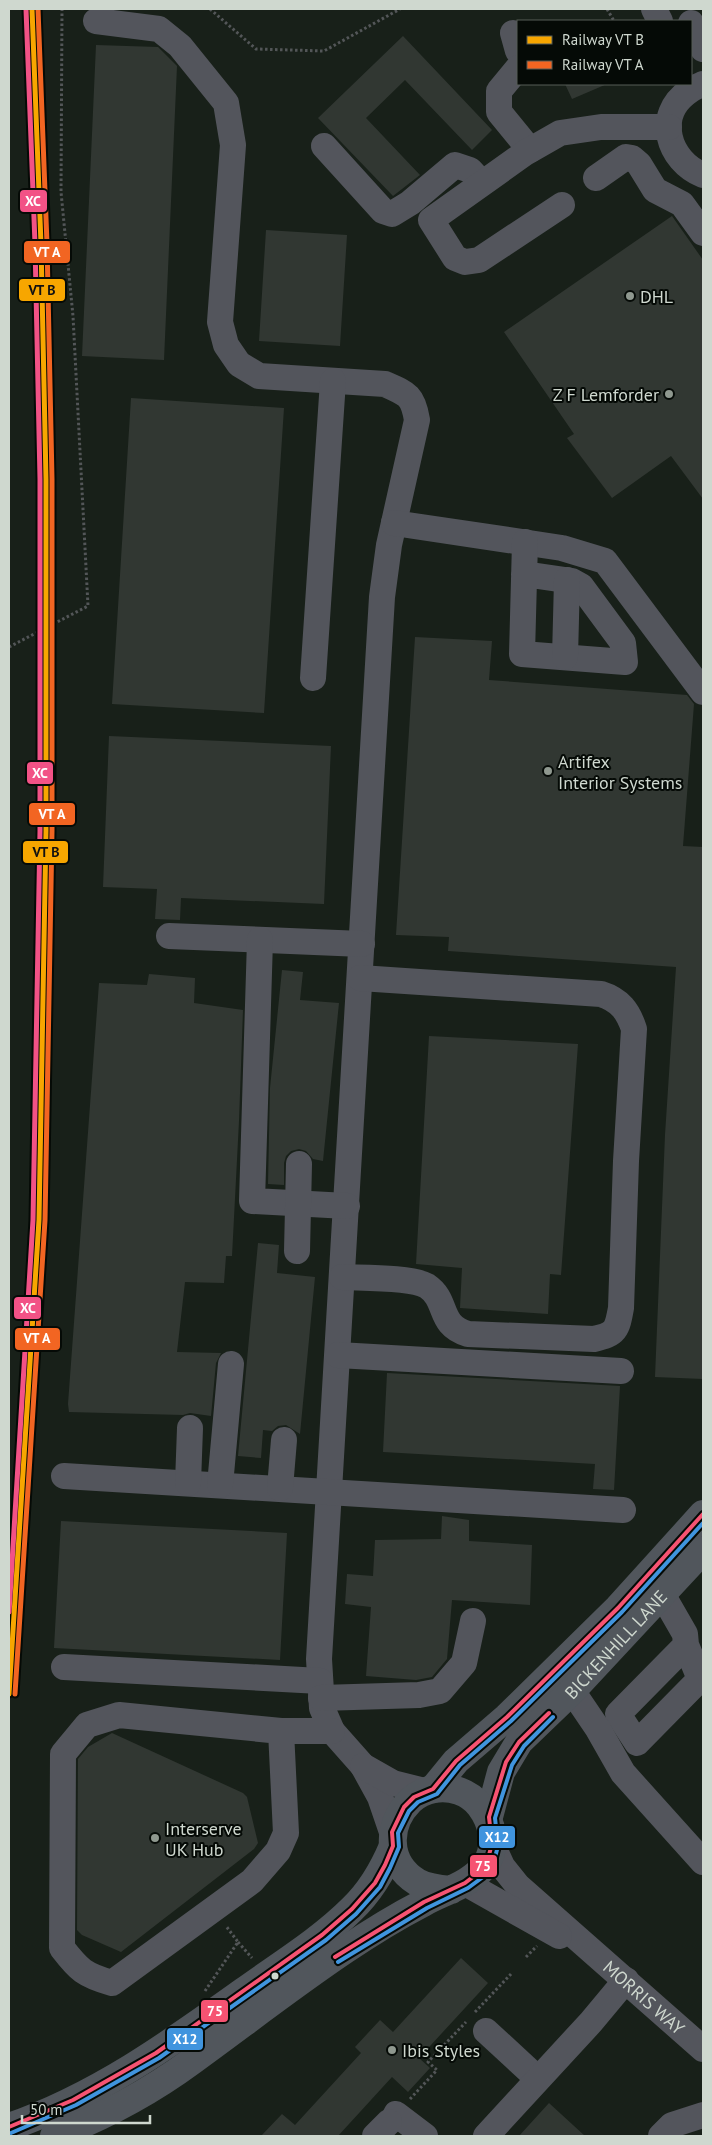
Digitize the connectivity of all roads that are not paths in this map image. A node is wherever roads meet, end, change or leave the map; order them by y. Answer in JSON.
{"nodes":[{"id":1,"x":96,"y":21,"type":"dead end"},
{"id":2,"x":692,"y":26,"type":"edge"},
{"id":3,"x":703,"y":49,"type":"edge"},
{"id":4,"x":517,"y":69,"type":"edge"},
{"id":5,"x":693,"y":86,"type":"edge"},
{"id":6,"x":669,"y":127,"type":"junction"},
{"id":7,"x":324,"y":146,"type":"dead end"},
{"id":8,"x":530,"y":150,"type":"junction"},
{"id":9,"x":703,"y":175,"type":"edge"},
{"id":10,"x":596,"y":178,"type":"dead end"},
{"id":11,"x":482,"y":183,"type":"junction"},
{"id":12,"x":562,"y":205,"type":"dead end"},
{"id":13,"x":703,"y":233,"type":"edge"},
{"id":14,"x":333,"y":381,"type":"junction"},
{"id":15,"x":394,"y":523,"type":"junction"},
{"id":16,"x":525,"y":542,"type":"junction"},
{"id":17,"x":524,"y":574,"type":"junction"},
{"id":18,"x":567,"y":580,"type":"junction"},
{"id":19,"x":565,"y":657,"type":"junction"},
{"id":20,"x":313,"y":678,"type":"dead end"},
{"id":21,"x":703,"y":692,"type":"edge"},
{"id":22,"x":169,"y":936,"type":"dead end"},
{"id":23,"x":260,"y":940,"type":"junction"},
{"id":24,"x":362,"y":944,"type":"junction"},
{"id":25,"x":360,"y":978,"type":"junction"},
{"id":26,"x":299,"y":1164,"type":"dead end"},
{"id":27,"x":300,"y":1204,"type":"junction"},
{"id":28,"x":346,"y":1206,"type":"junction"},
{"id":29,"x":298,"y":1251,"type":"dead end"},
{"id":30,"x":342,"y":1276,"type":"junction"},
{"id":31,"x":338,"y":1355,"type":"junction"},
{"id":32,"x":231,"y":1364,"type":"dead end"},
{"id":33,"x":621,"y":1371,"type":"dead end"},
{"id":34,"x":190,"y":1428,"type":"dead end"},
{"id":35,"x":284,"y":1440,"type":"dead end"},
{"id":36,"x":64,"y":1476,"type":"dead end"},
{"id":37,"x":188,"y":1483,"type":"junction"},
{"id":38,"x":220,"y":1485,"type":"junction"},
{"id":39,"x":280,"y":1488,"type":"junction"},
{"id":40,"x":330,"y":1491,"type":"junction"},
{"id":41,"x":623,"y":1510,"type":"dead end"},
{"id":42,"x":703,"y":1514,"type":"edge"},
{"id":43,"x":703,"y":1550,"type":"edge"},
{"id":44,"x":662,"y":1594,"type":"junction"},
{"id":45,"x":473,"y":1621,"type":"dead end"},
{"id":46,"x":686,"y":1645,"type":"dead end"},
{"id":47,"x":64,"y":1667,"type":"dead end"},
{"id":48,"x":321,"y":1690,"type":"junction"},
{"id":49,"x":571,"y":1692,"type":"junction"},
{"id":50,"x":281,"y":1730,"type":"junction"},
{"id":51,"x":332,"y":1731,"type":"junction"},
{"id":52,"x":363,"y":1766,"type":"junction"},
{"id":53,"x":429,"y":1790,"type":"junction"},
{"id":54,"x":489,"y":1817,"type":"junction"},
{"id":55,"x":392,"y":1839,"type":"junction"},
{"id":56,"x":492,"y":1844,"type":"junction"},
{"id":57,"x":703,"y":1862,"type":"edge"},
{"id":58,"x":458,"y":1886,"type":"junction"},
{"id":59,"x":585,"y":1945,"type":"junction"},
{"id":60,"x":626,"y":1980,"type":"junction"},
{"id":61,"x":475,"y":2022,"type":"road end"},
{"id":62,"x":703,"y":2049,"type":"edge"},
{"id":63,"x":538,"y":2080,"type":"junction"},
{"id":64,"x":703,"y":2115,"type":"edge"},
{"id":65,"x":14,"y":2125,"type":"edge"},
{"id":66,"x":54,"y":2136,"type":"edge"},
{"id":67,"x":486,"y":2136,"type":"edge"},
{"id":68,"x":661,"y":2136,"type":"edge"}],
"edges":[{"from":1,"to":14,"type":"street"},
{"from":2,"to":3,"type":"street"},
{"from":4,"to":8,"type":"street"},
{"from":5,"to":6,"type":"street"},
{"from":6,"to":8,"type":"street"},
{"from":6,"to":9,"type":"street"},
{"from":7,"to":11,"type":"street"},
{"from":8,"to":11,"type":"street"},
{"from":10,"to":13,"type":"street"},
{"from":11,"to":12,"type":"street"},
{"from":14,"to":15,"type":"street"},
{"from":14,"to":20,"type":"street"},
{"from":15,"to":16,"type":"street"},
{"from":15,"to":24,"type":"street"},
{"from":16,"to":17,"type":"street"},
{"from":16,"to":21,"type":"street"},
{"from":17,"to":18,"type":"street"},
{"from":17,"to":19,"type":"street"},
{"from":18,"to":19,"type":"street"},
{"from":18,"to":19,"type":"street"},
{"from":22,"to":23,"type":"street"},
{"from":23,"to":24,"type":"street"},
{"from":23,"to":27,"type":"street"},
{"from":24,"to":25,"type":"street"},
{"from":25,"to":28,"type":"street"},
{"from":25,"to":30,"type":"street"},
{"from":26,"to":27,"type":"street"},
{"from":27,"to":28,"type":"street"},
{"from":27,"to":29,"type":"street"},
{"from":28,"to":30,"type":"street"},
{"from":30,"to":31,"type":"street"},
{"from":31,"to":33,"type":"street"},
{"from":31,"to":40,"type":"street"},
{"from":32,"to":38,"type":"street"},
{"from":34,"to":37,"type":"street"},
{"from":35,"to":39,"type":"street"},
{"from":36,"to":37,"type":"street"},
{"from":37,"to":38,"type":"street"},
{"from":38,"to":39,"type":"street"},
{"from":39,"to":40,"type":"street"},
{"from":40,"to":41,"type":"street"},
{"from":40,"to":48,"type":"street"},
{"from":42,"to":53,"type":"main road","name":"BICKENHILL LANE"},
{"from":43,"to":44,"type":"main road","name":"BICKENHILL LANE"},
{"from":44,"to":46,"type":"street"},
{"from":44,"to":49,"type":"main road","name":"BICKENHILL LANE"},
{"from":45,"to":48,"type":"street"},
{"from":47,"to":48,"type":"street"},
{"from":48,"to":51,"type":"street"},
{"from":49,"to":54,"type":"main road","name":"BICKENHILL LANE"},
{"from":49,"to":57,"type":"street"},
{"from":50,"to":50,"type":"street"},
{"from":50,"to":51,"type":"street"},
{"from":51,"to":52,"type":"street"},
{"from":52,"to":53,"type":"street"},
{"from":52,"to":55,"type":"street"},
{"from":53,"to":54,"type":"main road"},
{"from":53,"to":55,"type":"main road"},
{"from":54,"to":56,"type":"main road"},
{"from":55,"to":58,"type":"main road"},
{"from":55,"to":65,"type":"main road"},
{"from":56,"to":58,"type":"main road"},
{"from":56,"to":59,"type":"street","name":"MORRIS WAY"},
{"from":58,"to":59,"type":"street"},
{"from":58,"to":66,"type":"main road"},
{"from":59,"to":60,"type":"street","name":"MORRIS WAY"},
{"from":60,"to":62,"type":"street","name":"MORRIS WAY"},
{"from":60,"to":63,"type":"street"},
{"from":61,"to":63,"type":"street"},
{"from":63,"to":67,"type":"street"},
{"from":64,"to":68,"type":"street"}]}
